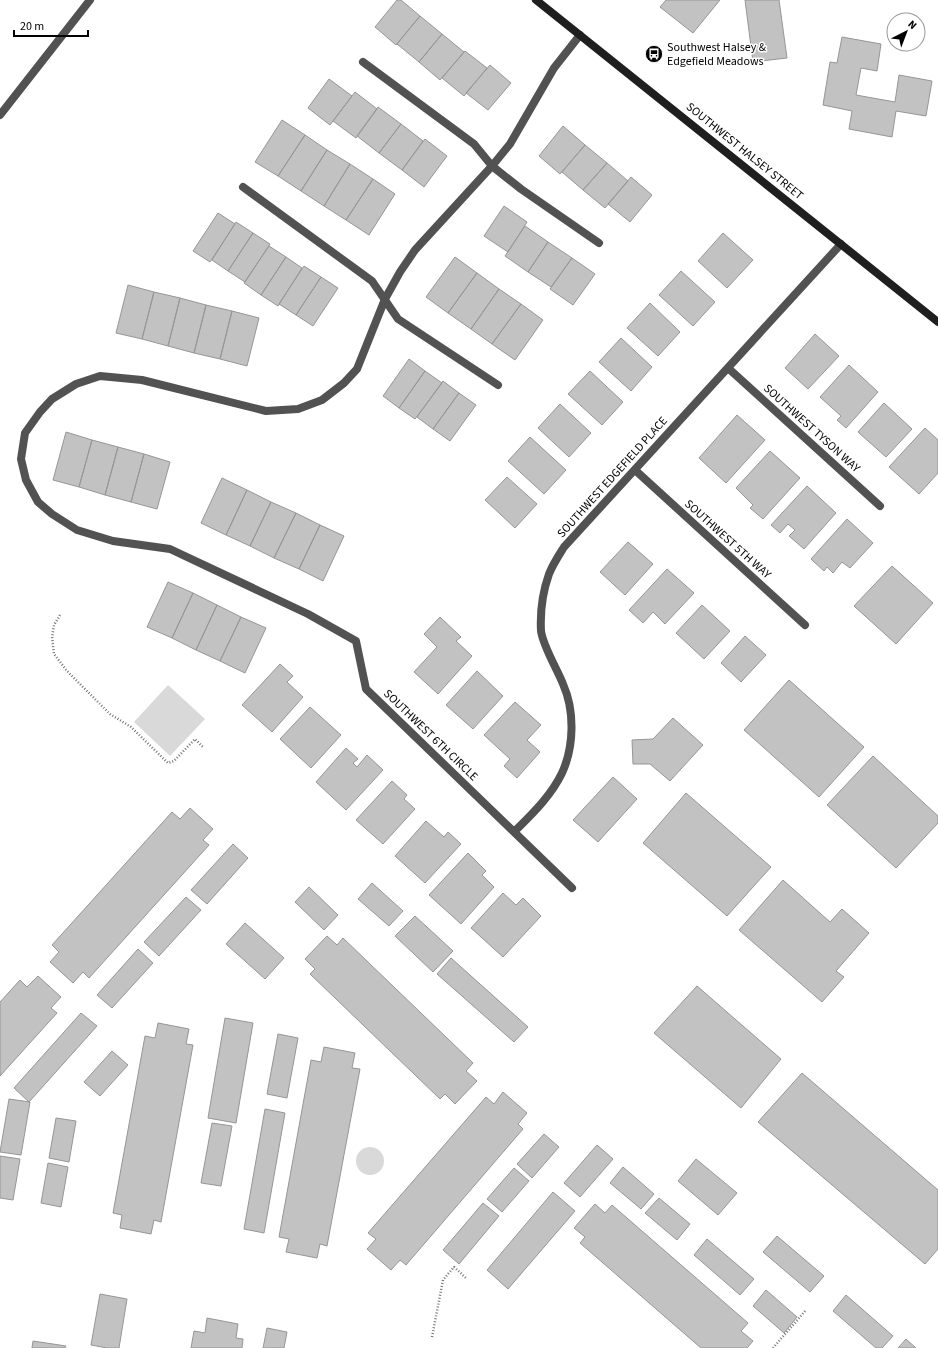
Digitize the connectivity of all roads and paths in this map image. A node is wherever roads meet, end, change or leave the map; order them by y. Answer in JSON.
{"nodes":[{"id":1,"x":90,"y":0,"type":"edge"},
{"id":2,"x":536,"y":0,"type":"edge"},
{"id":3,"x":580,"y":35,"type":"junction"},
{"id":4,"x":363,"y":62,"type":"dead end"},
{"id":5,"x":0,"y":115,"type":"edge"},
{"id":6,"x":492,"y":166,"type":"junction"},
{"id":7,"x":243,"y":187,"type":"dead end"},
{"id":8,"x":599,"y":243,"type":"dead end"},
{"id":9,"x":841,"y":244,"type":"junction"},
{"id":10,"x":385,"y":299,"type":"junction"},
{"id":11,"x":938,"y":322,"type":"edge"},
{"id":12,"x":728,"y":368,"type":"junction"},
{"id":13,"x":498,"y":385,"type":"dead end"},
{"id":14,"x":635,"y":470,"type":"junction"},
{"id":15,"x":880,"y":506,"type":"dead end"},
{"id":16,"x":60,"y":615,"type":"dead end"},
{"id":17,"x":805,"y":625,"type":"dead end"},
{"id":18,"x":203,"y":747,"type":"dead end"},
{"id":19,"x":514,"y":832,"type":"junction"},
{"id":20,"x":572,"y":888,"type":"dead end"},
{"id":21,"x":466,"y":1278,"type":"dead end"},
{"id":22,"x":806,"y":1310,"type":"dead end"},
{"id":23,"x":432,"y":1337,"type":"dead end"},
{"id":24,"x":773,"y":1348,"type":"edge"}],
"edges":[{"from":1,"to":5,"type":"street"},
{"from":2,"to":3,"type":"street","name":"SOUTHWEST HALSEY STREET"},
{"from":3,"to":6,"type":"street"},
{"from":3,"to":9,"type":"street","name":"SOUTHWEST HALSEY STREET"},
{"from":4,"to":6,"type":"street"},
{"from":6,"to":8,"type":"street"},
{"from":6,"to":10,"type":"street"},
{"from":7,"to":10,"type":"street"},
{"from":9,"to":11,"type":"street","name":"SOUTHWEST HALSEY STREET"},
{"from":9,"to":12,"type":"street","name":"SOUTHWEST EDGEFIELD PLACE"},
{"from":10,"to":13,"type":"street"},
{"from":10,"to":19,"type":"street","name":"SOUTHWEST 6TH CIRCLE"},
{"from":12,"to":14,"type":"street","name":"SOUTHWEST EDGEFIELD PLACE"},
{"from":12,"to":15,"type":"street","name":"SOUTHWEST TYSON WAY"},
{"from":14,"to":17,"type":"street","name":"SOUTHWEST 5TH WAY"},
{"from":14,"to":19,"type":"street","name":"SOUTHWEST EDGEFIELD PLACE"},
{"from":16,"to":18,"type":"path"},
{"from":19,"to":20,"type":"street","name":"SOUTHWEST 6TH CIRCLE"},
{"from":21,"to":23,"type":"path"},
{"from":22,"to":24,"type":"path"}]}
